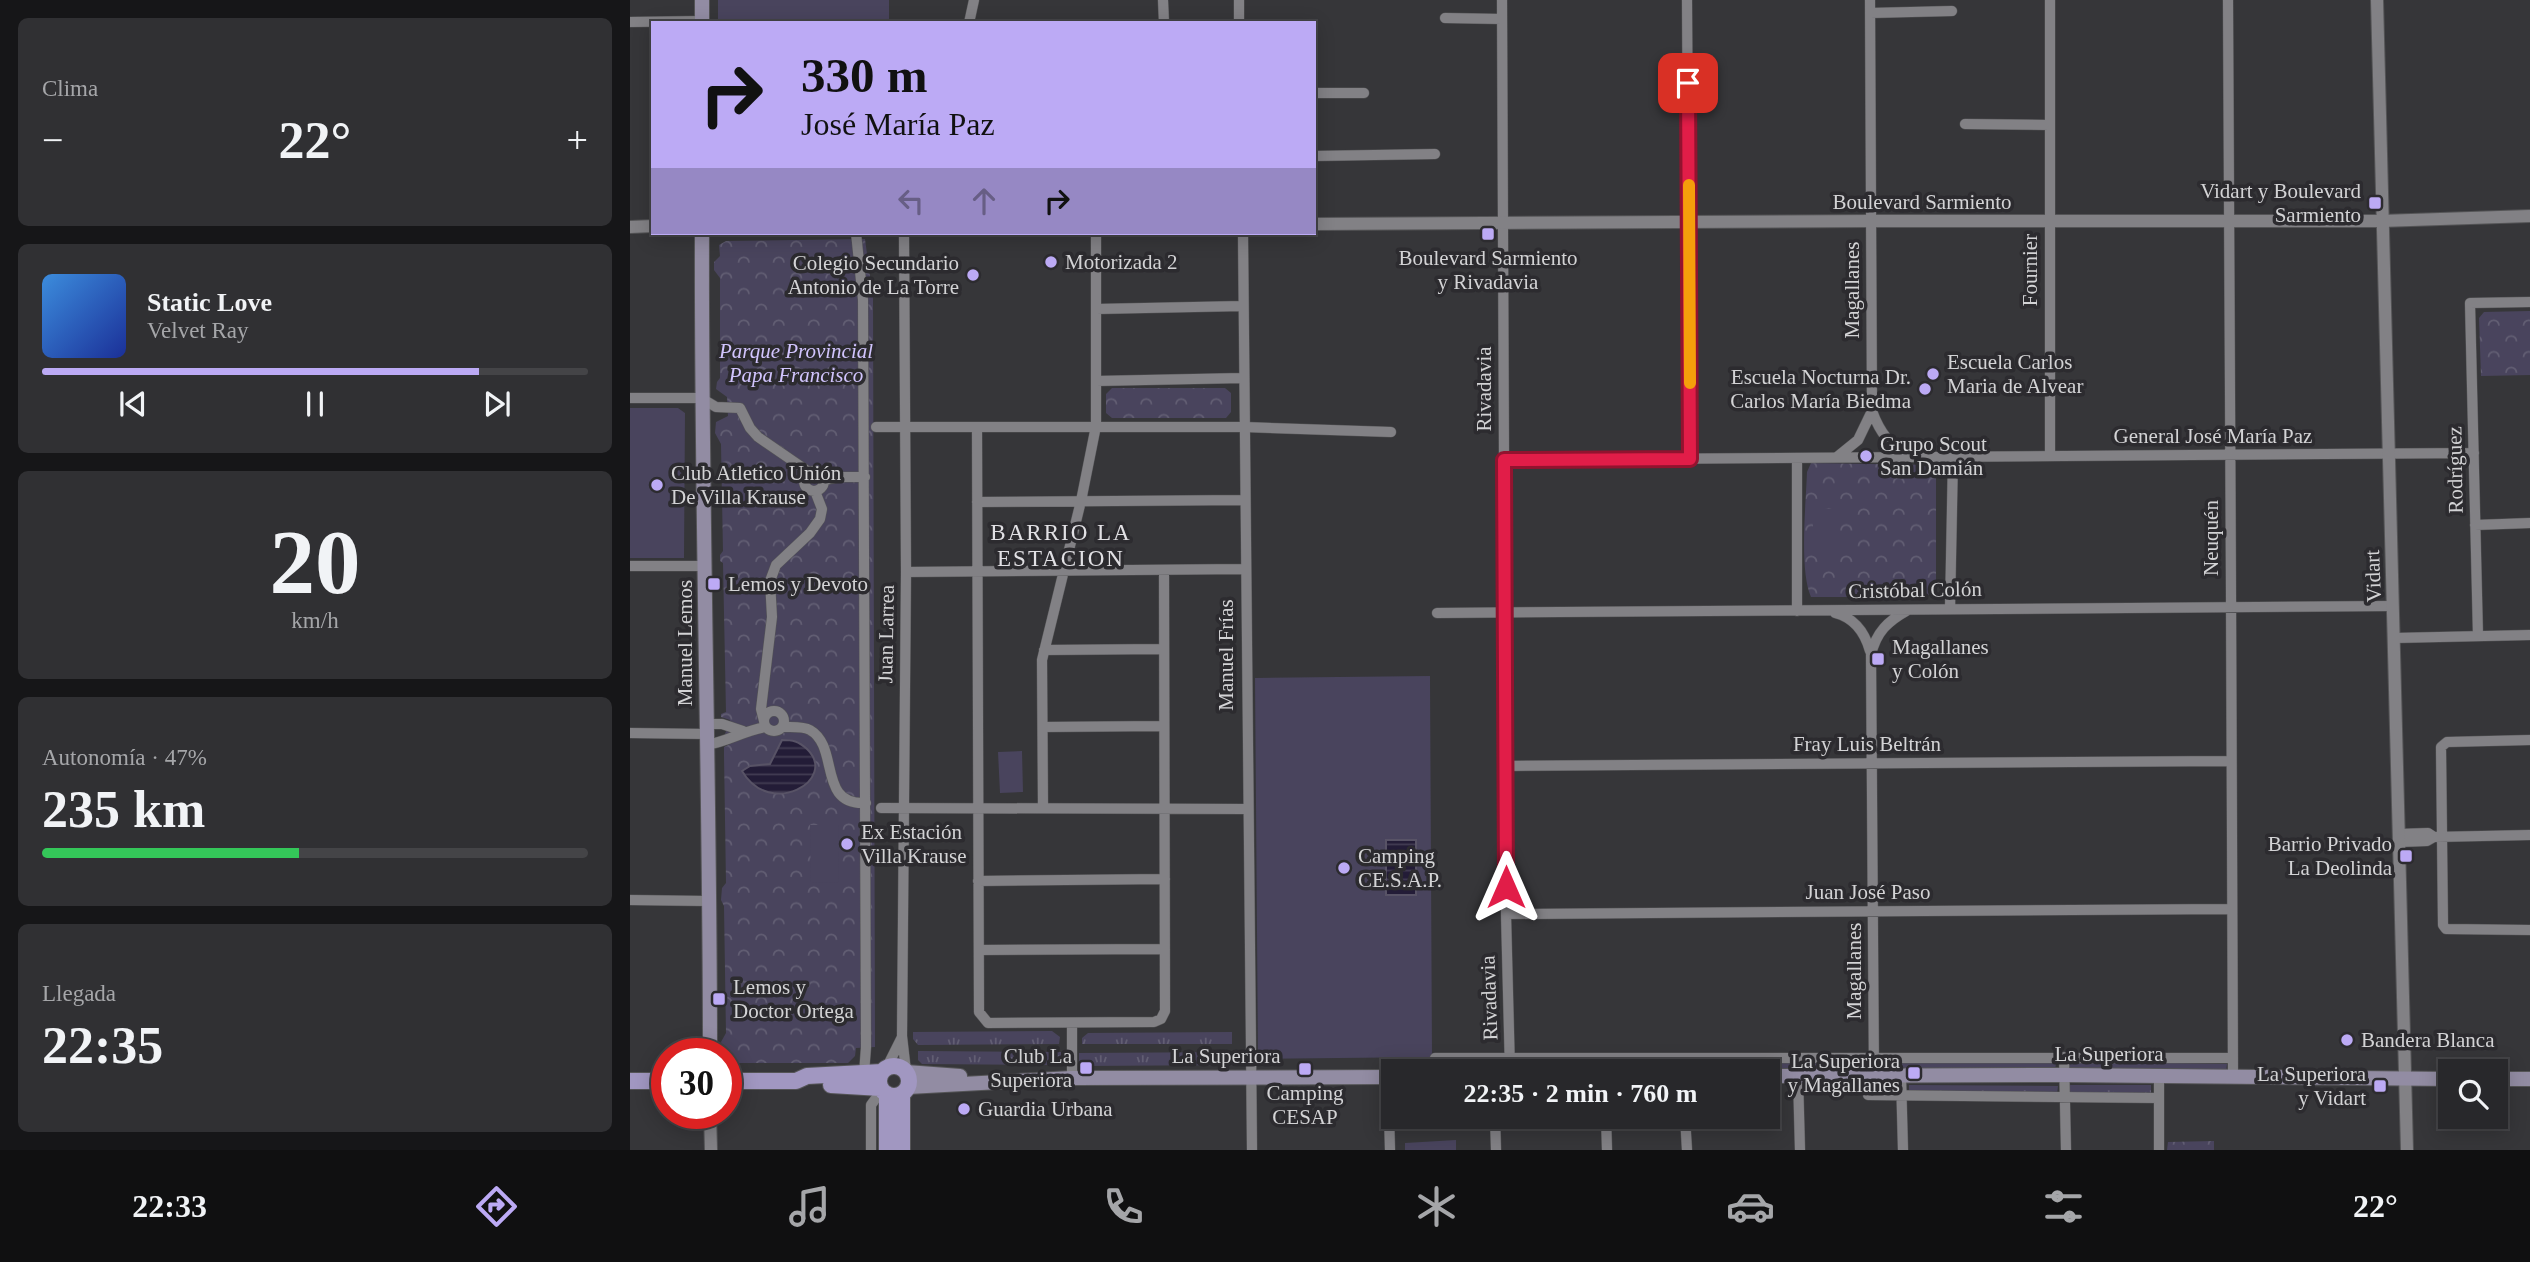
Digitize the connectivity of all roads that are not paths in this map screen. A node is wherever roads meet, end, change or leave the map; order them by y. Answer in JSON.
{"nodes":[{"id":1,"x":702,"y":0,"type":"edge"},
{"id":2,"x":974,"y":0,"type":"edge"},
{"id":3,"x":1163,"y":0,"type":"edge"},
{"id":4,"x":1239,"y":0,"type":"edge"},
{"id":5,"x":1502,"y":0,"type":"edge"},
{"id":6,"x":1687,"y":0,"type":"edge"},
{"id":7,"x":1870,"y":0,"type":"edge"},
{"id":8,"x":2050,"y":0,"type":"edge"},
{"id":9,"x":2228,"y":0,"type":"edge"},
{"id":10,"x":2377,"y":0,"type":"edge"},
{"id":11,"x":1952,"y":11,"type":"dead end"},
{"id":12,"x":1870,"y":12,"type":"junction"},
{"id":13,"x":1444,"y":18,"type":"dead end"},
{"id":14,"x":1502,"y":19,"type":"junction"},
{"id":15,"x":702,"y":21,"type":"edge"},
{"id":16,"x":970,"y":21,"type":"edge"},
{"id":17,"x":1164,"y":21,"type":"edge"},
{"id":18,"x":1239,"y":21,"type":"edge"},
{"id":19,"x":630,"y":22,"type":"edge"},
{"id":20,"x":651,"y":22,"type":"edge"},
{"id":21,"x":1316,"y":93,"type":"edge"},
{"id":22,"x":1364,"y":93,"type":"dead end"},
{"id":23,"x":1965,"y":124,"type":"dead end"},
{"id":24,"x":2050,"y":125,"type":"junction"},
{"id":25,"x":1435,"y":154,"type":"dead end"},
{"id":26,"x":1316,"y":156,"type":"edge"},
{"id":27,"x":2530,"y":216,"type":"edge"},
{"id":28,"x":1871,"y":220,"type":"junction"},
{"id":29,"x":2050,"y":221,"type":"junction"},
{"id":30,"x":2231,"y":221,"type":"junction"},
{"id":31,"x":2381,"y":221,"type":"junction"},
{"id":32,"x":1689,"y":222,"type":"junction"},
{"id":33,"x":1503,"y":223,"type":"junction"},
{"id":34,"x":1316,"y":225,"type":"edge"},
{"id":35,"x":651,"y":226,"type":"edge"},
{"id":36,"x":630,"y":227,"type":"edge"},
{"id":37,"x":702,"y":235,"type":"edge"},
{"id":38,"x":856,"y":235,"type":"edge"},
{"id":39,"x":904,"y":235,"type":"edge"},
{"id":40,"x":1096,"y":235,"type":"edge"},
{"id":41,"x":1243,"y":235,"type":"edge"},
{"id":42,"x":2530,"y":302,"type":"edge"},
{"id":43,"x":1243,"y":306,"type":"junction"},
{"id":44,"x":1096,"y":309,"type":"junction"},
{"id":45,"x":1243,"y":378,"type":"junction"},
{"id":46,"x":1096,"y":381,"type":"junction"},
{"id":47,"x":630,"y":398,"type":"edge"},
{"id":48,"x":701,"y":398,"type":"junction"},
{"id":49,"x":1872,"y":411,"type":"junction"},
{"id":50,"x":1096,"y":426,"type":"junction"},
{"id":51,"x":876,"y":427,"type":"dead end"},
{"id":52,"x":904,"y":427,"type":"junction"},
{"id":53,"x":977,"y":427,"type":"junction"},
{"id":54,"x":1244,"y":428,"type":"junction"},
{"id":55,"x":1391,"y":432,"type":"dead end"},
{"id":56,"x":2474,"y":453,"type":"junction"},
{"id":57,"x":2387,"y":454,"type":"junction"},
{"id":58,"x":2231,"y":455,"type":"junction"},
{"id":59,"x":2050,"y":456,"type":"junction"},
{"id":60,"x":1915,"y":457,"type":"junction"},
{"id":61,"x":1953,"y":457,"type":"junction"},
{"id":62,"x":1797,"y":458,"type":"junction"},
{"id":63,"x":1835,"y":458,"type":"junction"},
{"id":64,"x":1690,"y":459,"type":"junction"},
{"id":65,"x":1504,"y":460,"type":"junction"},
{"id":66,"x":809,"y":472,"type":"junction"},
{"id":67,"x":864,"y":477,"type":"junction"},
{"id":68,"x":824,"y":481,"type":"junction"},
{"id":69,"x":815,"y":491,"type":"junction"},
{"id":70,"x":1081,"y":500,"type":"junction"},
{"id":71,"x":1245,"y":500,"type":"junction"},
{"id":72,"x":977,"y":502,"type":"junction"},
{"id":73,"x":2530,"y":523,"type":"edge"},
{"id":74,"x":2475,"y":525,"type":"junction"},
{"id":75,"x":630,"y":566,"type":"edge"},
{"id":76,"x":705,"y":566,"type":"junction"},
{"id":77,"x":1245,"y":569,"type":"junction"},
{"id":78,"x":1063,"y":570,"type":"junction"},
{"id":79,"x":1164,"y":570,"type":"junction"},
{"id":80,"x":977,"y":571,"type":"junction"},
{"id":81,"x":906,"y":572,"type":"junction"},
{"id":82,"x":2393,"y":606,"type":"junction"},
{"id":83,"x":2230,"y":608,"type":"junction"},
{"id":84,"x":1910,"y":609,"type":"junction"},
{"id":85,"x":1950,"y":609,"type":"junction"},
{"id":86,"x":1826,"y":610,"type":"junction"},
{"id":87,"x":1797,"y":611,"type":"junction"},
{"id":88,"x":1437,"y":613,"type":"dead end"},
{"id":89,"x":1504,"y":613,"type":"junction"},
{"id":90,"x":2530,"y":635,"type":"edge"},
{"id":91,"x":2478,"y":636,"type":"junction"},
{"id":92,"x":2394,"y":638,"type":"junction"},
{"id":93,"x":1164,"y":649,"type":"junction"},
{"id":94,"x":1044,"y":650,"type":"junction"},
{"id":95,"x":1871,"y":655,"type":"junction"},
{"id":96,"x":765,"y":724,"type":"junction"},
{"id":97,"x":1164,"y":726,"type":"junction"},
{"id":98,"x":783,"y":727,"type":"junction"},
{"id":99,"x":1042,"y":727,"type":"junction"},
{"id":100,"x":747,"y":731,"type":"junction"},
{"id":101,"x":630,"y":733,"type":"edge"},
{"id":102,"x":706,"y":734,"type":"junction"},
{"id":103,"x":2530,"y":740,"type":"edge"},
{"id":104,"x":2230,"y":761,"type":"junction"},
{"id":105,"x":1872,"y":764,"type":"junction"},
{"id":106,"x":1505,"y":766,"type":"junction"},
{"id":107,"x":866,"y":803,"type":"junction"},
{"id":108,"x":881,"y":808,"type":"dead end"},
{"id":109,"x":976,"y":808,"type":"junction"},
{"id":110,"x":1043,"y":808,"type":"junction"},
{"id":111,"x":903,"y":809,"type":"junction"},
{"id":112,"x":1247,"y":809,"type":"junction"},
{"id":113,"x":1164,"y":810,"type":"junction"},
{"id":114,"x":2530,"y":835,"type":"edge"},
{"id":115,"x":2438,"y":837,"type":"junction"},
{"id":116,"x":2399,"y":838,"type":"junction"},
{"id":117,"x":1165,"y":879,"type":"junction"},
{"id":118,"x":978,"y":881,"type":"junction"},
{"id":119,"x":630,"y":900,"type":"edge"},
{"id":120,"x":708,"y":901,"type":"junction"},
{"id":121,"x":2231,"y":909,"type":"junction"},
{"id":122,"x":1873,"y":911,"type":"junction"},
{"id":123,"x":1506,"y":914,"type":"junction"},
{"id":124,"x":2530,"y":930,"type":"edge"},
{"id":125,"x":1165,"y":949,"type":"junction"},
{"id":126,"x":978,"y":950,"type":"junction"},
{"id":127,"x":1072,"y":1023,"type":"junction"},
{"id":128,"x":902,"y":1036,"type":"junction"},
{"id":129,"x":710,"y":1038,"type":"edge"},
{"id":130,"x":1874,"y":1057,"type":"junction"},
{"id":131,"x":2064,"y":1057,"type":"junction"},
{"id":132,"x":1435,"y":1058,"type":"dead end"},
{"id":133,"x":1510,"y":1058,"type":"junction"},
{"id":134,"x":2233,"y":1058,"type":"junction"},
{"id":135,"x":863,"y":1074,"type":"junction"},
{"id":136,"x":2064,"y":1075,"type":"junction"},
{"id":137,"x":1780,"y":1076,"type":"edge"},
{"id":138,"x":1798,"y":1076,"type":"junction"},
{"id":139,"x":1874,"y":1076,"type":"junction"},
{"id":140,"x":1901,"y":1076,"type":"junction"},
{"id":141,"x":2159,"y":1076,"type":"junction"},
{"id":142,"x":2233,"y":1076,"type":"junction"},
{"id":143,"x":1250,"y":1077,"type":"junction"},
{"id":144,"x":1381,"y":1077,"type":"edge"},
{"id":145,"x":1066,"y":1078,"type":"junction"},
{"id":146,"x":2405,"y":1078,"type":"junction"},
{"id":147,"x":2438,"y":1079,"type":"edge"},
{"id":148,"x":2508,"y":1079,"type":"edge"},
{"id":149,"x":2530,"y":1079,"type":"edge"},
{"id":150,"x":630,"y":1081,"type":"edge"},
{"id":151,"x":651,"y":1081,"type":"edge"},
{"id":152,"x":742,"y":1081,"type":"edge"},
{"id":153,"x":796,"y":1081,"type":"junction"},
{"id":154,"x":893,"y":1082,"type":"junction"},
{"id":155,"x":1868,"y":1095,"type":"dead end"},
{"id":156,"x":1902,"y":1095,"type":"junction"},
{"id":157,"x":2064,"y":1097,"type":"junction"},
{"id":158,"x":2159,"y":1098,"type":"junction"},
{"id":159,"x":710,"y":1129,"type":"edge"},
{"id":160,"x":1390,"y":1129,"type":"edge"},
{"id":161,"x":1496,"y":1129,"type":"edge"},
{"id":162,"x":1607,"y":1129,"type":"edge"},
{"id":163,"x":1686,"y":1129,"type":"edge"},
{"id":164,"x":710,"y":1150,"type":"edge"},
{"id":165,"x":871,"y":1150,"type":"edge"},
{"id":166,"x":887,"y":1150,"type":"edge"},
{"id":167,"x":902,"y":1150,"type":"edge"},
{"id":168,"x":1251,"y":1150,"type":"edge"},
{"id":169,"x":1390,"y":1150,"type":"edge"},
{"id":170,"x":1496,"y":1150,"type":"edge"},
{"id":171,"x":1608,"y":1150,"type":"edge"},
{"id":172,"x":1687,"y":1150,"type":"edge"},
{"id":173,"x":1800,"y":1150,"type":"edge"},
{"id":174,"x":1903,"y":1150,"type":"edge"},
{"id":175,"x":2066,"y":1150,"type":"edge"},
{"id":176,"x":2159,"y":1150,"type":"edge"},
{"id":177,"x":2407,"y":1150,"type":"edge"}],
"edges":[{"from":1,"to":15,"type":"main road"},
{"from":2,"to":16,"type":"street"},
{"from":3,"to":17,"type":"street"},
{"from":4,"to":18,"type":"street"},
{"from":5,"to":14,"type":"street","name":"Rivadavia"},
{"from":6,"to":32,"type":"street"},
{"from":7,"to":12,"type":"street","name":"Magallanes"},
{"from":8,"to":24,"type":"street","name":"Fournier"},
{"from":9,"to":30,"type":"street","name":"Neuquén"},
{"from":10,"to":31,"type":"street","name":"Vidart"},
{"from":11,"to":12,"type":"street"},
{"from":12,"to":28,"type":"street","name":"Magallanes"},
{"from":13,"to":14,"type":"street"},
{"from":14,"to":33,"type":"street","name":"Rivadavia"},
{"from":19,"to":20,"type":"street"},
{"from":21,"to":22,"type":"street"},
{"from":23,"to":24,"type":"street"},
{"from":24,"to":29,"type":"street","name":"Fournier"},
{"from":25,"to":26,"type":"street"},
{"from":27,"to":31,"type":"street","name":"Boulevard Sarmiento"},
{"from":28,"to":29,"type":"street","name":"Boulevard Sarmiento"},
{"from":28,"to":32,"type":"street","name":"Boulevard Sarmiento"},
{"from":28,"to":49,"type":"street","name":"Magallanes"},
{"from":29,"to":30,"type":"street","name":"Boulevard Sarmiento"},
{"from":29,"to":59,"type":"street","name":"Fournier"},
{"from":30,"to":31,"type":"street","name":"Boulevard Sarmiento"},
{"from":30,"to":58,"type":"street","name":"Neuquén"},
{"from":31,"to":57,"type":"street","name":"Vidart"},
{"from":32,"to":33,"type":"street","name":"Boulevard Sarmiento"},
{"from":32,"to":64,"type":"street"},
{"from":33,"to":34,"type":"street","name":"Boulevard Sarmiento"},
{"from":33,"to":65,"type":"street","name":"Rivadavia"},
{"from":35,"to":36,"type":"street"},
{"from":37,"to":48,"type":"main road","name":"Manuel Lemos"},
{"from":38,"to":67,"type":"street"},
{"from":39,"to":52,"type":"street","name":"Juan Larrea"},
{"from":40,"to":44,"type":"street"},
{"from":41,"to":43,"type":"street","name":"Manuel Frías"},
{"from":42,"to":56,"type":"street","name":"Rodríguez"},
{"from":43,"to":44,"type":"street"},
{"from":43,"to":45,"type":"street","name":"Manuel Frías"},
{"from":44,"to":46,"type":"street"},
{"from":45,"to":46,"type":"street"},
{"from":45,"to":54,"type":"street","name":"Manuel Frías"},
{"from":46,"to":50,"type":"street"},
{"from":47,"to":48,"type":"street"},
{"from":48,"to":66,"type":"street"},
{"from":48,"to":76,"type":"main road","name":"Manuel Lemos"},
{"from":49,"to":60,"type":"street"},
{"from":49,"to":63,"type":"street"},
{"from":50,"to":53,"type":"street"},
{"from":50,"to":54,"type":"street"},
{"from":50,"to":70,"type":"street"},
{"from":51,"to":52,"type":"street"},
{"from":52,"to":53,"type":"street"},
{"from":52,"to":81,"type":"street","name":"Juan Larrea"},
{"from":53,"to":72,"type":"street"},
{"from":54,"to":55,"type":"street"},
{"from":54,"to":71,"type":"street","name":"Manuel Frías"},
{"from":56,"to":57,"type":"street","name":"General José María Paz"},
{"from":56,"to":74,"type":"street","name":"Rodríguez"},
{"from":57,"to":58,"type":"street","name":"General José María Paz"},
{"from":57,"to":82,"type":"street","name":"Vidart"},
{"from":58,"to":59,"type":"street","name":"General José María Paz"},
{"from":58,"to":83,"type":"street","name":"Neuquén"},
{"from":59,"to":61,"type":"street","name":"General José María Paz"},
{"from":60,"to":61,"type":"street","name":"General José María Paz"},
{"from":60,"to":63,"type":"street","name":"General José María Paz"},
{"from":61,"to":85,"type":"street"},
{"from":62,"to":63,"type":"street","name":"General José María Paz"},
{"from":62,"to":64,"type":"street","name":"General José María Paz"},
{"from":62,"to":87,"type":"street"},
{"from":64,"to":65,"type":"street","name":"General José María Paz"},
{"from":65,"to":89,"type":"street","name":"Rivadavia"},
{"from":66,"to":68,"type":"street"},
{"from":66,"to":69,"type":"street"},
{"from":67,"to":68,"type":"street"},
{"from":67,"to":107,"type":"street"},
{"from":68,"to":69,"type":"street"},
{"from":69,"to":96,"type":"street"},
{"from":70,"to":71,"type":"street"},
{"from":70,"to":72,"type":"street"},
{"from":70,"to":78,"type":"street"},
{"from":71,"to":77,"type":"street","name":"Manuel Frías"},
{"from":72,"to":80,"type":"street"},
{"from":73,"to":74,"type":"street"},
{"from":74,"to":91,"type":"street","name":"Rodríguez"},
{"from":75,"to":76,"type":"street"},
{"from":76,"to":102,"type":"main road","name":"Manuel Lemos"},
{"from":77,"to":79,"type":"street"},
{"from":77,"to":112,"type":"street","name":"Manuel Frías"},
{"from":78,"to":79,"type":"street"},
{"from":78,"to":80,"type":"street"},
{"from":78,"to":94,"type":"street"},
{"from":79,"to":93,"type":"street"},
{"from":80,"to":81,"type":"street"},
{"from":80,"to":109,"type":"street"},
{"from":81,"to":111,"type":"street","name":"Juan Larrea"},
{"from":82,"to":83,"type":"street","name":"Cristóbal Colón"},
{"from":82,"to":92,"type":"street","name":"Vidart"},
{"from":83,"to":85,"type":"street","name":"Cristóbal Colón"},
{"from":83,"to":104,"type":"street","name":"Neuquén"},
{"from":84,"to":85,"type":"street","name":"Cristóbal Colón"},
{"from":84,"to":86,"type":"street","name":"Cristóbal Colón"},
{"from":84,"to":95,"type":"street","name":"Magallanes"},
{"from":86,"to":87,"type":"street","name":"Cristóbal Colón"},
{"from":86,"to":95,"type":"street","name":"Magallanes"},
{"from":87,"to":89,"type":"street","name":"Cristóbal Colón"},
{"from":88,"to":89,"type":"street","name":"Cristóbal Colón"},
{"from":89,"to":106,"type":"street","name":"Rivadavia"},
{"from":90,"to":91,"type":"street"},
{"from":91,"to":92,"type":"street"},
{"from":92,"to":116,"type":"street","name":"Vidart"},
{"from":93,"to":94,"type":"street"},
{"from":93,"to":97,"type":"street"},
{"from":94,"to":99,"type":"street"},
{"from":95,"to":105,"type":"street","name":"Magallanes"},
{"from":96,"to":98,"type":"street"},
{"from":96,"to":98,"type":"street"},
{"from":96,"to":100,"type":"street"},
{"from":97,"to":99,"type":"street"},
{"from":97,"to":113,"type":"street"},
{"from":98,"to":107,"type":"street"},
{"from":99,"to":110,"type":"street"},
{"from":100,"to":102,"type":"street"},
{"from":100,"to":102,"type":"street"},
{"from":101,"to":102,"type":"street"},
{"from":102,"to":120,"type":"main road","name":"Manuel Lemos"},
{"from":103,"to":115,"type":"street"},
{"from":104,"to":105,"type":"street","name":"Fray Luis Beltrán"},
{"from":104,"to":121,"type":"street","name":"Neuquén"},
{"from":105,"to":106,"type":"street","name":"Fray Luis Beltrán"},
{"from":105,"to":122,"type":"street","name":"Magallanes"},
{"from":106,"to":123,"type":"street","name":"Rivadavia"},
{"from":107,"to":135,"type":"street"},
{"from":108,"to":111,"type":"street"},
{"from":109,"to":110,"type":"street"},
{"from":109,"to":111,"type":"street"},
{"from":109,"to":118,"type":"street"},
{"from":110,"to":113,"type":"street"},
{"from":111,"to":128,"type":"street","name":"Juan Larrea"},
{"from":112,"to":113,"type":"street"},
{"from":112,"to":143,"type":"street","name":"Manuel Frías"},
{"from":113,"to":117,"type":"street"},
{"from":114,"to":115,"type":"street"},
{"from":115,"to":116,"type":"street"},
{"from":115,"to":124,"type":"street"},
{"from":116,"to":146,"type":"street","name":"Vidart"},
{"from":117,"to":118,"type":"street"},
{"from":117,"to":125,"type":"street"},
{"from":118,"to":126,"type":"street"},
{"from":119,"to":120,"type":"street"},
{"from":120,"to":129,"type":"main road","name":"Manuel Lemos"},
{"from":121,"to":122,"type":"street","name":"Juan José Paso"},
{"from":121,"to":134,"type":"street","name":"Neuquén"},
{"from":122,"to":123,"type":"street","name":"Juan José Paso"},
{"from":122,"to":130,"type":"street","name":"Magallanes"},
{"from":123,"to":133,"type":"street","name":"Rivadavia"},
{"from":125,"to":126,"type":"street"},
{"from":125,"to":127,"type":"street"},
{"from":126,"to":127,"type":"street"},
{"from":127,"to":145,"type":"street"},
{"from":128,"to":154,"type":"street","name":"Juan Larrea"},
{"from":128,"to":154,"type":"street","name":"Juan Larrea"},
{"from":130,"to":131,"type":"street"},
{"from":130,"to":133,"type":"street"},
{"from":130,"to":139,"type":"street","name":"Magallanes"},
{"from":131,"to":134,"type":"street"},
{"from":131,"to":136,"type":"street"},
{"from":132,"to":133,"type":"street"},
{"from":134,"to":142,"type":"street","name":"Neuquén"},
{"from":135,"to":153,"type":"main road","name":"La Superiora"},
{"from":135,"to":154,"type":"main road","name":"La Superiora"},
{"from":136,"to":140,"type":"main road","name":"La Superiora"},
{"from":136,"to":141,"type":"main road","name":"La Superiora"},
{"from":136,"to":157,"type":"street"},
{"from":137,"to":138,"type":"main road","name":"La Superiora"},
{"from":138,"to":139,"type":"main road","name":"La Superiora"},
{"from":138,"to":173,"type":"street"},
{"from":139,"to":140,"type":"main road","name":"La Superiora"},
{"from":140,"to":156,"type":"street"},
{"from":141,"to":142,"type":"main road","name":"La Superiora"},
{"from":141,"to":158,"type":"street"},
{"from":142,"to":146,"type":"main road","name":"La Superiora"},
{"from":143,"to":144,"type":"main road","name":"La Superiora"},
{"from":143,"to":145,"type":"main road","name":"La Superiora"},
{"from":143,"to":168,"type":"street","name":"Manuel Frías"},
{"from":145,"to":154,"type":"main road","name":"La Superiora"},
{"from":146,"to":147,"type":"main road","name":"La Superiora"},
{"from":146,"to":177,"type":"street","name":"Vidart"},
{"from":148,"to":149,"type":"main road"},
{"from":150,"to":151,"type":"main road"},
{"from":152,"to":153,"type":"main road","name":"La Superiora"},
{"from":153,"to":154,"type":"main road","name":"La Superiora"},
{"from":154,"to":165,"type":"street"},
{"from":154,"to":166,"type":"main road"},
{"from":154,"to":167,"type":"main road"},
{"from":155,"to":156,"type":"street"},
{"from":156,"to":157,"type":"street"},
{"from":156,"to":174,"type":"street"},
{"from":157,"to":158,"type":"street"},
{"from":157,"to":175,"type":"street"},
{"from":158,"to":176,"type":"street"},
{"from":159,"to":164,"type":"street"},
{"from":160,"to":169,"type":"street"},
{"from":161,"to":170,"type":"street"},
{"from":162,"to":171,"type":"street"},
{"from":163,"to":172,"type":"street"}]}
